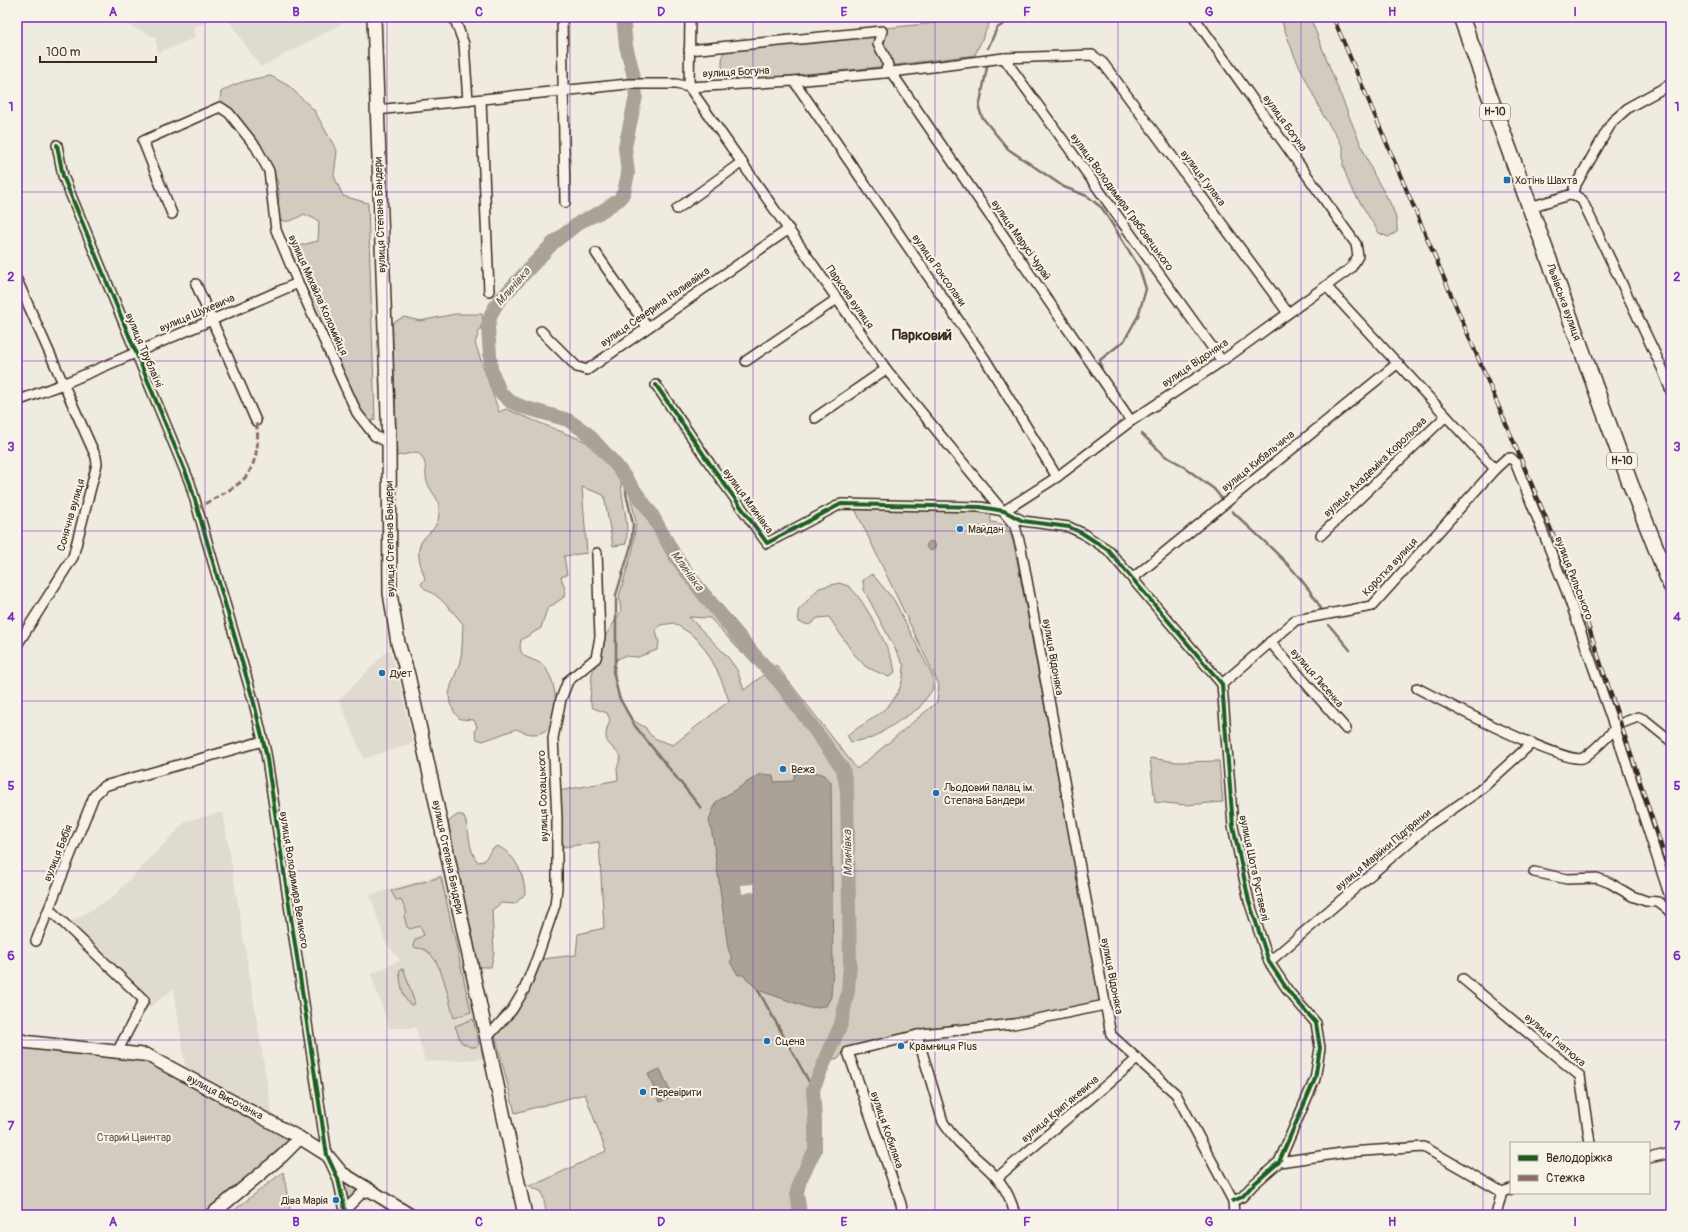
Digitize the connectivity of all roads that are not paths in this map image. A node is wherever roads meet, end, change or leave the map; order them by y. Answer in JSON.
{"nodes":[{"id":1,"x":374,"y":17,"type":"edge"},
{"id":2,"x":454,"y":17,"type":"edge"},
{"id":3,"x":562,"y":17,"type":"edge"},
{"id":4,"x":690,"y":17,"type":"edge"},
{"id":5,"x":1194,"y":17,"type":"edge"},
{"id":6,"x":1461,"y":17,"type":"edge"},
{"id":7,"x":689,"y":50,"type":"junction"},
{"id":8,"x":1004,"y":58,"type":"junction"},
{"id":9,"x":1096,"y":58,"type":"joint"},
{"id":10,"x":888,"y":73,"type":"junction"},
{"id":11,"x":794,"y":81,"type":"junction"},
{"id":12,"x":1671,"y":84,"type":"edge"},
{"id":13,"x":690,"y":87,"type":"junction"},
{"id":14,"x":564,"y":89,"type":"junction"},
{"id":15,"x":481,"y":100,"type":"junction"},
{"id":16,"x":468,"y":101,"type":"junction"},
{"id":17,"x":376,"y":110,"type":"junction"},
{"id":18,"x":57,"y":145,"type":"dead end"},
{"id":19,"x":742,"y":162,"type":"junction"},
{"id":20,"x":1573,"y":194,"type":"junction"},
{"id":21,"x":565,"y":203,"type":"dead end"},
{"id":22,"x":1530,"y":207,"type":"junction"},
{"id":23,"x":677,"y":209,"type":"dead end"},
{"id":24,"x":172,"y":214,"type":"dead end"},
{"id":25,"x":789,"y":229,"type":"junction"},
{"id":26,"x":1356,"y":244,"type":"joint"},
{"id":27,"x":596,"y":253,"type":"dead end"},
{"id":28,"x":17,"y":280,"type":"edge"},
{"id":29,"x":298,"y":283,"type":"junction"},
{"id":30,"x":196,"y":284,"type":"dead end"},
{"id":31,"x":1326,"y":286,"type":"junction"},
{"id":32,"x":489,"y":291,"type":"dead end"},
{"id":33,"x":837,"y":299,"type":"junction"},
{"id":34,"x":1288,"y":313,"type":"junction"},
{"id":35,"x":211,"y":319,"type":"junction"},
{"id":36,"x":648,"y":327,"type":"junction"},
{"id":37,"x":541,"y":331,"type":"dead end"},
{"id":38,"x":135,"y":353,"type":"junction"},
{"id":39,"x":746,"y":361,"type":"dead end"},
{"id":40,"x":1222,"y":361,"type":"junction"},
{"id":41,"x":1398,"y":363,"type":"junction"},
{"id":42,"x":886,"y":369,"type":"junction"},
{"id":43,"x":63,"y":384,"type":"junction"},
{"id":44,"x":656,"y":385,"type":"dead end"},
{"id":45,"x":1671,"y":391,"type":"edge"},
{"id":46,"x":17,"y":401,"type":"edge"},
{"id":47,"x":1446,"y":416,"type":"junction"},
{"id":48,"x":815,"y":418,"type":"dead end"},
{"id":49,"x":256,"y":420,"type":"dead end"},
{"id":50,"x":1131,"y":421,"type":"junction"},
{"id":51,"x":389,"y":443,"type":"junction"},
{"id":52,"x":1495,"y":469,"type":"junction"},
{"id":53,"x":1058,"y":477,"type":"junction"},
{"id":54,"x":1004,"y":511,"type":"junction"},
{"id":55,"x":1321,"y":535,"type":"dead end"},
{"id":56,"x":597,"y":553,"type":"dead end"},
{"id":57,"x":1133,"y":578,"type":"junction"},
{"id":58,"x":1671,"y":586,"type":"edge"},
{"id":59,"x":227,"y":611,"type":"joint"},
{"id":60,"x":1270,"y":642,"type":"junction"},
{"id":61,"x":17,"y":645,"type":"edge"},
{"id":62,"x":1222,"y":684,"type":"junction"},
{"id":63,"x":1417,"y":688,"type":"dead end"},
{"id":64,"x":1614,"y":728,"type":"junction"},
{"id":65,"x":1346,"y":729,"type":"dead end"},
{"id":66,"x":263,"y":741,"type":"junction"},
{"id":67,"x":1671,"y":741,"type":"edge"},
{"id":68,"x":1532,"y":743,"type":"junction"},
{"id":69,"x":1534,"y":872,"type":"dead end"},
{"id":70,"x":1667,"y":889,"type":"junction"},
{"id":71,"x":1671,"y":900,"type":"edge"},
{"id":72,"x":1658,"y":902,"type":"junction"},
{"id":73,"x":49,"y":909,"type":"junction"},
{"id":74,"x":1671,"y":912,"type":"edge"},
{"id":75,"x":36,"y":941,"type":"dead end"},
{"id":76,"x":1269,"y":962,"type":"junction"},
{"id":77,"x":1463,"y":979,"type":"dead end"},
{"id":78,"x":1106,"y":1005,"type":"junction"},
{"id":79,"x":486,"y":1033,"type":"junction"},
{"id":80,"x":917,"y":1035,"type":"junction"},
{"id":81,"x":20,"y":1043,"type":"edge"},
{"id":82,"x":117,"y":1052,"type":"junction"},
{"id":83,"x":1137,"y":1059,"type":"junction"},
{"id":84,"x":300,"y":1138,"type":"junction"},
{"id":85,"x":1590,"y":1142,"type":"edge"},
{"id":86,"x":1671,"y":1153,"type":"edge"},
{"id":87,"x":327,"y":1155,"type":"junction"},
{"id":88,"x":1650,"y":1158,"type":"edge"},
{"id":89,"x":1279,"y":1162,"type":"junction"},
{"id":90,"x":998,"y":1177,"type":"junction"},
{"id":91,"x":373,"y":1191,"type":"junction"},
{"id":92,"x":1506,"y":1191,"type":"edge"},
{"id":93,"x":1233,"y":1201,"type":"junction"},
{"id":94,"x":346,"y":1212,"type":"edge"},
{"id":95,"x":211,"y":1215,"type":"edge"},
{"id":96,"x":410,"y":1215,"type":"edge"},
{"id":97,"x":525,"y":1215,"type":"edge"},
{"id":98,"x":903,"y":1215,"type":"edge"},
{"id":99,"x":1015,"y":1215,"type":"edge"},
{"id":100,"x":1234,"y":1215,"type":"edge"},
{"id":101,"x":1496,"y":1215,"type":"edge"}],
"edges":[{"from":1,"to":17,"type":"main road","name":"вулиця Степана Бандери"},
{"from":2,"to":16,"type":"street"},
{"from":3,"to":14,"type":"street"},
{"from":4,"to":7,"type":"street"},
{"from":5,"to":26,"type":"street","name":"вулиця Богуна"},
{"from":6,"to":22,"type":"main road","name":"Львівська вулиця","number":"Н-10"},
{"from":7,"to":10,"type":"street"},
{"from":7,"to":13,"type":"street"},
{"from":8,"to":9,"type":"street","name":"вулиця Богуна"},
{"from":8,"to":10,"type":"street","name":"вулиця Богуна"},
{"from":8,"to":40,"type":"street","name":"вулиця Володимира Грабовецького"},
{"from":9,"to":34,"type":"street","name":"вулиця Гулака"},
{"from":10,"to":11,"type":"street","name":"вулиця Богуна"},
{"from":10,"to":50,"type":"street","name":"вулиця Марусі Чурай"},
{"from":11,"to":13,"type":"street","name":"вулиця Богуна"},
{"from":11,"to":53,"type":"street","name":"вулиця Роксолани"},
{"from":12,"to":20,"type":"street"},
{"from":13,"to":14,"type":"street","name":"вулиця Богуна"},
{"from":13,"to":19,"type":"street","name":"Паркова вулиця"},
{"from":14,"to":15,"type":"street","name":"вулиця Богуна"},
{"from":14,"to":21,"type":"street"},
{"from":15,"to":16,"type":"street","name":"вулиця Богуна"},
{"from":15,"to":32,"type":"street"},
{"from":16,"to":17,"type":"street","name":"вулиця Богуна"},
{"from":17,"to":51,"type":"main road","name":"вулиця Степана Бандери"},
{"from":18,"to":38,"type":"street","name":"вулиця Трублаїні"},
{"from":19,"to":23,"type":"street"},
{"from":19,"to":25,"type":"street","name":"Паркова вулиця"},
{"from":20,"to":22,"type":"street"},
{"from":20,"to":45,"type":"street"},
{"from":22,"to":58,"type":"main road","name":"Львівська вулиця","number":"Н-10"},
{"from":24,"to":29,"type":"street","name":"вулиця Михайла Коломийця"},
{"from":25,"to":33,"type":"street","name":"Паркова вулиця"},
{"from":25,"to":36,"type":"street","name":"вулиця Северина Наливайка"},
{"from":26,"to":31,"type":"street","name":"вулиця Відоняка"},
{"from":27,"to":36,"type":"street"},
{"from":28,"to":43,"type":"street","name":"Сонячна вулиця"},
{"from":29,"to":35,"type":"street","name":"вулиця Шухевича"},
{"from":29,"to":51,"type":"street","name":"вулиця Михайла Коломийця"},
{"from":30,"to":35,"type":"street"},
{"from":31,"to":34,"type":"street","name":"вулиця Відоняка"},
{"from":31,"to":41,"type":"street"},
{"from":33,"to":39,"type":"street"},
{"from":33,"to":42,"type":"street","name":"Паркова вулиця"},
{"from":34,"to":40,"type":"street","name":"вулиця Відоняка"},
{"from":35,"to":38,"type":"street","name":"вулиця Шухевича"},
{"from":35,"to":49,"type":"street"},
{"from":36,"to":37,"type":"street","name":"вулиця Северина Наливайка"},
{"from":38,"to":43,"type":"street","name":"вулиця Шухевича"},
{"from":38,"to":59,"type":"street","name":"вулиця Трублаїні"},
{"from":40,"to":50,"type":"street","name":"вулиця Відоняка"},
{"from":41,"to":47,"type":"street"},
{"from":41,"to":57,"type":"street","name":"вулиця Кибальчича"},
{"from":42,"to":48,"type":"street"},
{"from":42,"to":54,"type":"street","name":"Паркова вулиця"},
{"from":43,"to":46,"type":"street","name":"вулиця Шухевича"},
{"from":43,"to":61,"type":"street","name":"Сонячна вулиця"},
{"from":44,"to":54,"type":"street","name":"вулиця Млинівка"},
{"from":47,"to":52,"type":"street"},
{"from":47,"to":55,"type":"street","name":"вулиця Академіка Корольова"},
{"from":50,"to":53,"type":"street","name":"вулиця Відоняка"},
{"from":51,"to":79,"type":"main road","name":"вулиця Степана Бандери"},
{"from":52,"to":60,"type":"street","name":"Коротка вулиця"},
{"from":52,"to":64,"type":"street","name":"вулиця Рильського"},
{"from":53,"to":54,"type":"street","name":"вулиця Відоняка"},
{"from":54,"to":57,"type":"street"},
{"from":54,"to":78,"type":"street","name":"вулиця Відоняка"},
{"from":56,"to":79,"type":"street","name":"вулиця Сохацького"},
{"from":57,"to":62,"type":"street"},
{"from":59,"to":66,"type":"street","name":"вулиця Володимира Великого"},
{"from":60,"to":62,"type":"street","name":"Коротка вулиця"},
{"from":60,"to":65,"type":"street","name":"вулиця Лисенка"},
{"from":62,"to":76,"type":"street","name":"вулиця Шота Руставелі"},
{"from":63,"to":68,"type":"street"},
{"from":64,"to":67,"type":"street"},
{"from":64,"to":68,"type":"street"},
{"from":64,"to":70,"type":"street","name":"вулиця Рильського"},
{"from":66,"to":73,"type":"street","name":"вулиця Бабія"},
{"from":66,"to":87,"type":"street","name":"вулиця Володимира Великого"},
{"from":68,"to":76,"type":"street","name":"вулиця Марійки Підгірянки"},
{"from":69,"to":72,"type":"street"},
{"from":70,"to":71,"type":"street","name":"вулиця Рильського"},
{"from":70,"to":72,"type":"street"},
{"from":72,"to":74,"type":"street"},
{"from":73,"to":75,"type":"street"},
{"from":73,"to":82,"type":"street"},
{"from":76,"to":89,"type":"street","name":"вулиця Шота Руставелі"},
{"from":77,"to":85,"type":"street","name":"вулиця Гнатюка"},
{"from":78,"to":80,"type":"street"},
{"from":78,"to":83,"type":"street","name":"вулиця Відоняка"},
{"from":79,"to":97,"type":"main road","name":"вулиця Степана Бандери"},
{"from":80,"to":90,"type":"street"},
{"from":80,"to":98,"type":"street","name":"вулиця Кобиляка"},
{"from":81,"to":82,"type":"street","name":"вулиця Височанка"},
{"from":82,"to":84,"type":"street","name":"вулиця Височанка"},
{"from":83,"to":90,"type":"street","name":"вулиця Крипʼякевича"},
{"from":83,"to":93,"type":"street","name":"вулиця Відоняка"},
{"from":84,"to":87,"type":"street","name":"вулиця Височанка"},
{"from":84,"to":95,"type":"street"},
{"from":86,"to":88,"type":"street"},
{"from":87,"to":91,"type":"street","name":"вулиця Височанка"},
{"from":87,"to":94,"type":"street","name":"вулиця Володимира Великого"},
{"from":89,"to":92,"type":"street"},
{"from":89,"to":93,"type":"street","name":"вулиця Шота Руставелі"},
{"from":90,"to":99,"type":"street"},
{"from":91,"to":94,"type":"street"},
{"from":91,"to":96,"type":"street","name":"вулиця Височанка"},
{"from":92,"to":101,"type":"street"},
{"from":93,"to":100,"type":"street","name":"вулиця Відоняка"}]}
